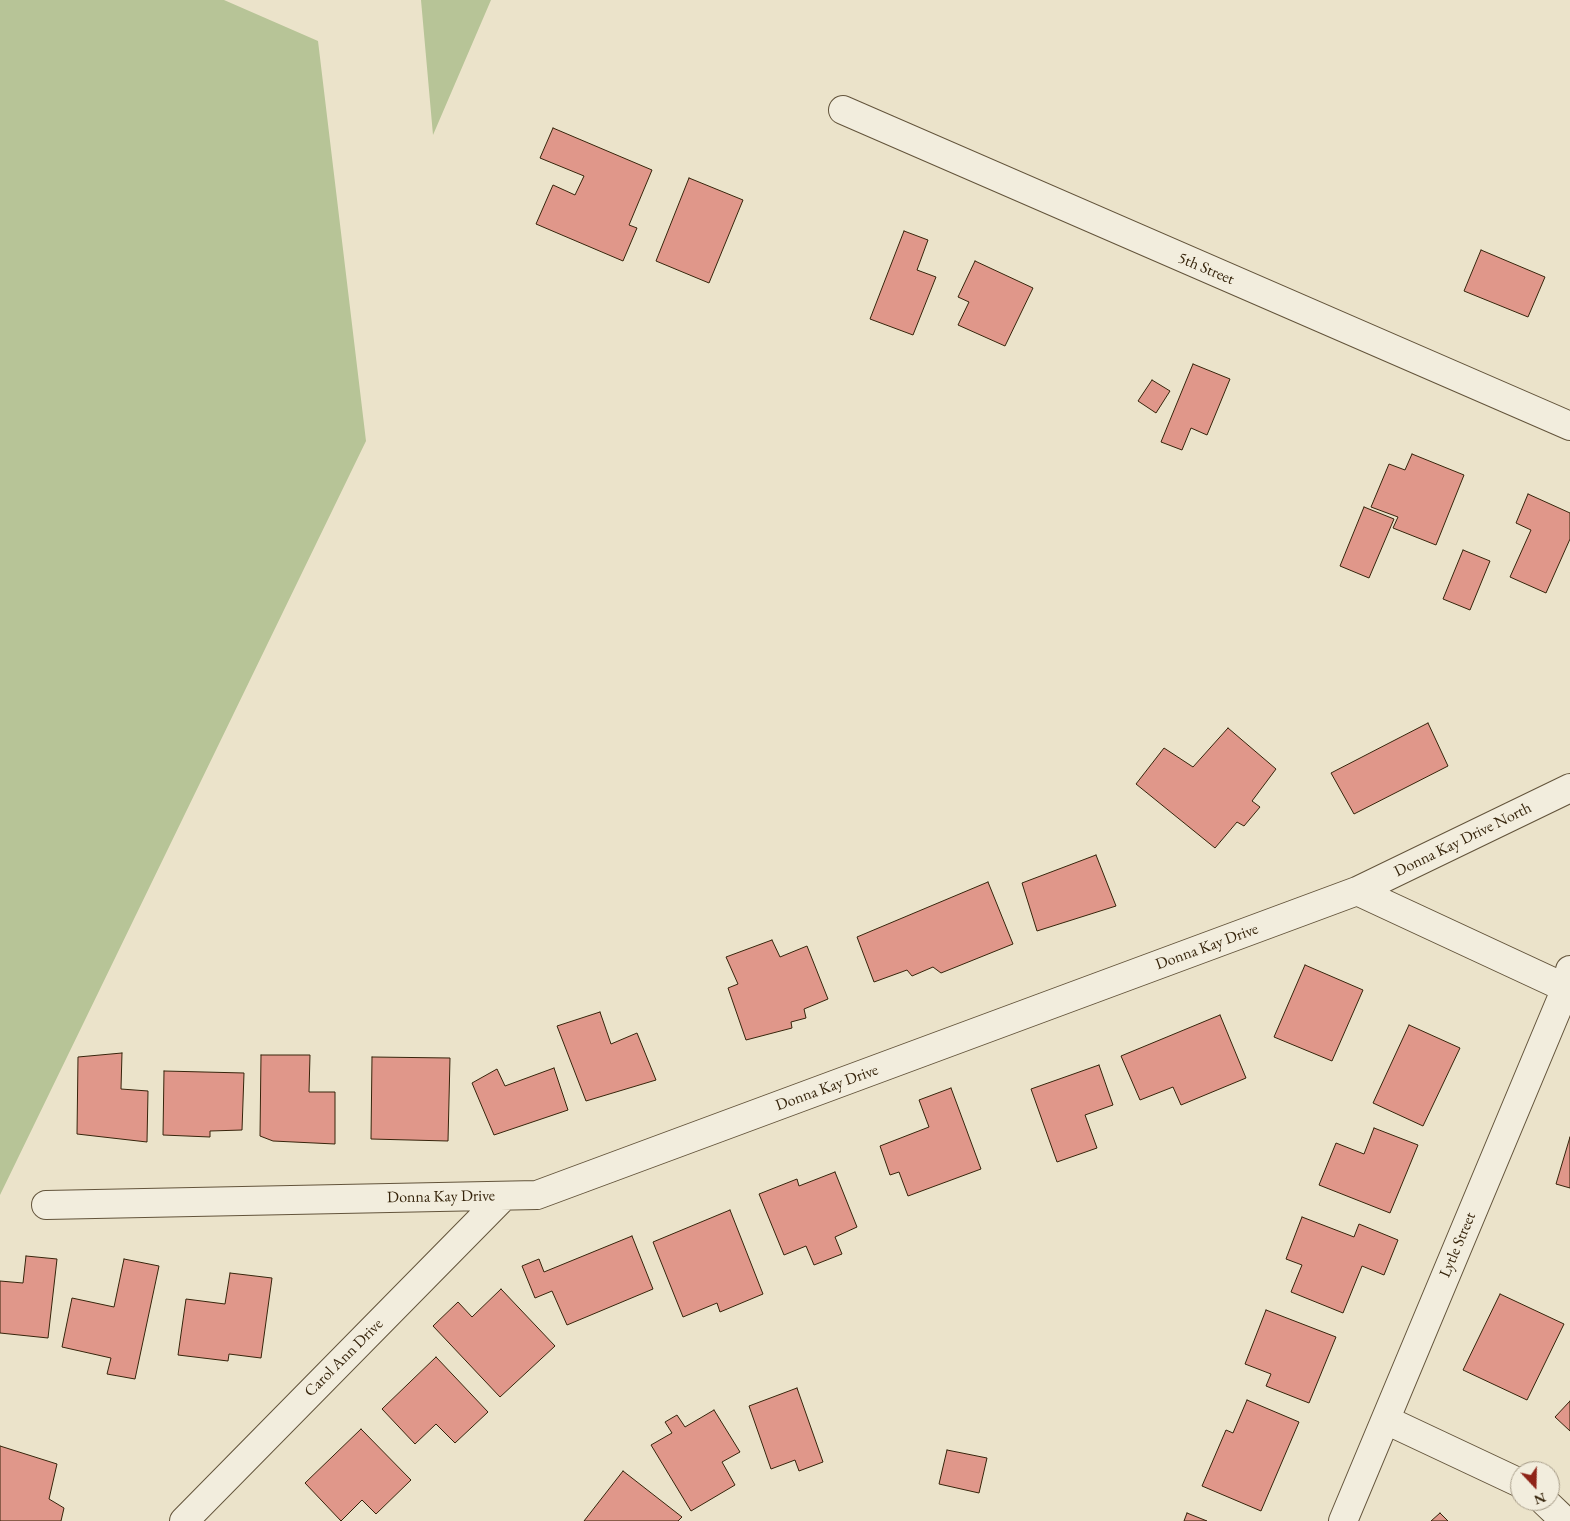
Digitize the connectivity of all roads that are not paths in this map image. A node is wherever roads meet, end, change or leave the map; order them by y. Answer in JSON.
{"nodes":[{"id":1,"x":843,"y":110,"type":"dead end"},
{"id":2,"x":1570,"y":426,"type":"edge"},
{"id":3,"x":1570,"y":788,"type":"edge"},
{"id":4,"x":1356,"y":892,"type":"junction"},
{"id":5,"x":1569,"y":982,"type":"edge"},
{"id":6,"x":504,"y":1196,"type":"junction"},
{"id":7,"x":46,"y":1205,"type":"dead end"},
{"id":8,"x":1386,"y":1420,"type":"junction"},
{"id":9,"x":1510,"y":1479,"type":"edge"},
{"id":10,"x":1554,"y":1511,"type":"edge"},
{"id":11,"x":184,"y":1521,"type":"edge"},
{"id":12,"x":1344,"y":1521,"type":"edge"},
{"id":13,"x":1565,"y":1521,"type":"edge"}],
"edges":[{"from":1,"to":2,"type":"street","name":"5th Street"},
{"from":3,"to":4,"type":"street","name":"Donna Kay Drive North"},
{"from":4,"to":5,"type":"street"},
{"from":4,"to":6,"type":"street","name":"Donna Kay Drive"},
{"from":5,"to":8,"type":"street","name":"Lytle Street"},
{"from":6,"to":7,"type":"street","name":"Donna Kay Drive"},
{"from":6,"to":11,"type":"street","name":"Carol Ann Drive"},
{"from":8,"to":9,"type":"street"},
{"from":8,"to":12,"type":"street","name":"Lytle Street"},
{"from":10,"to":13,"type":"street"}]}
